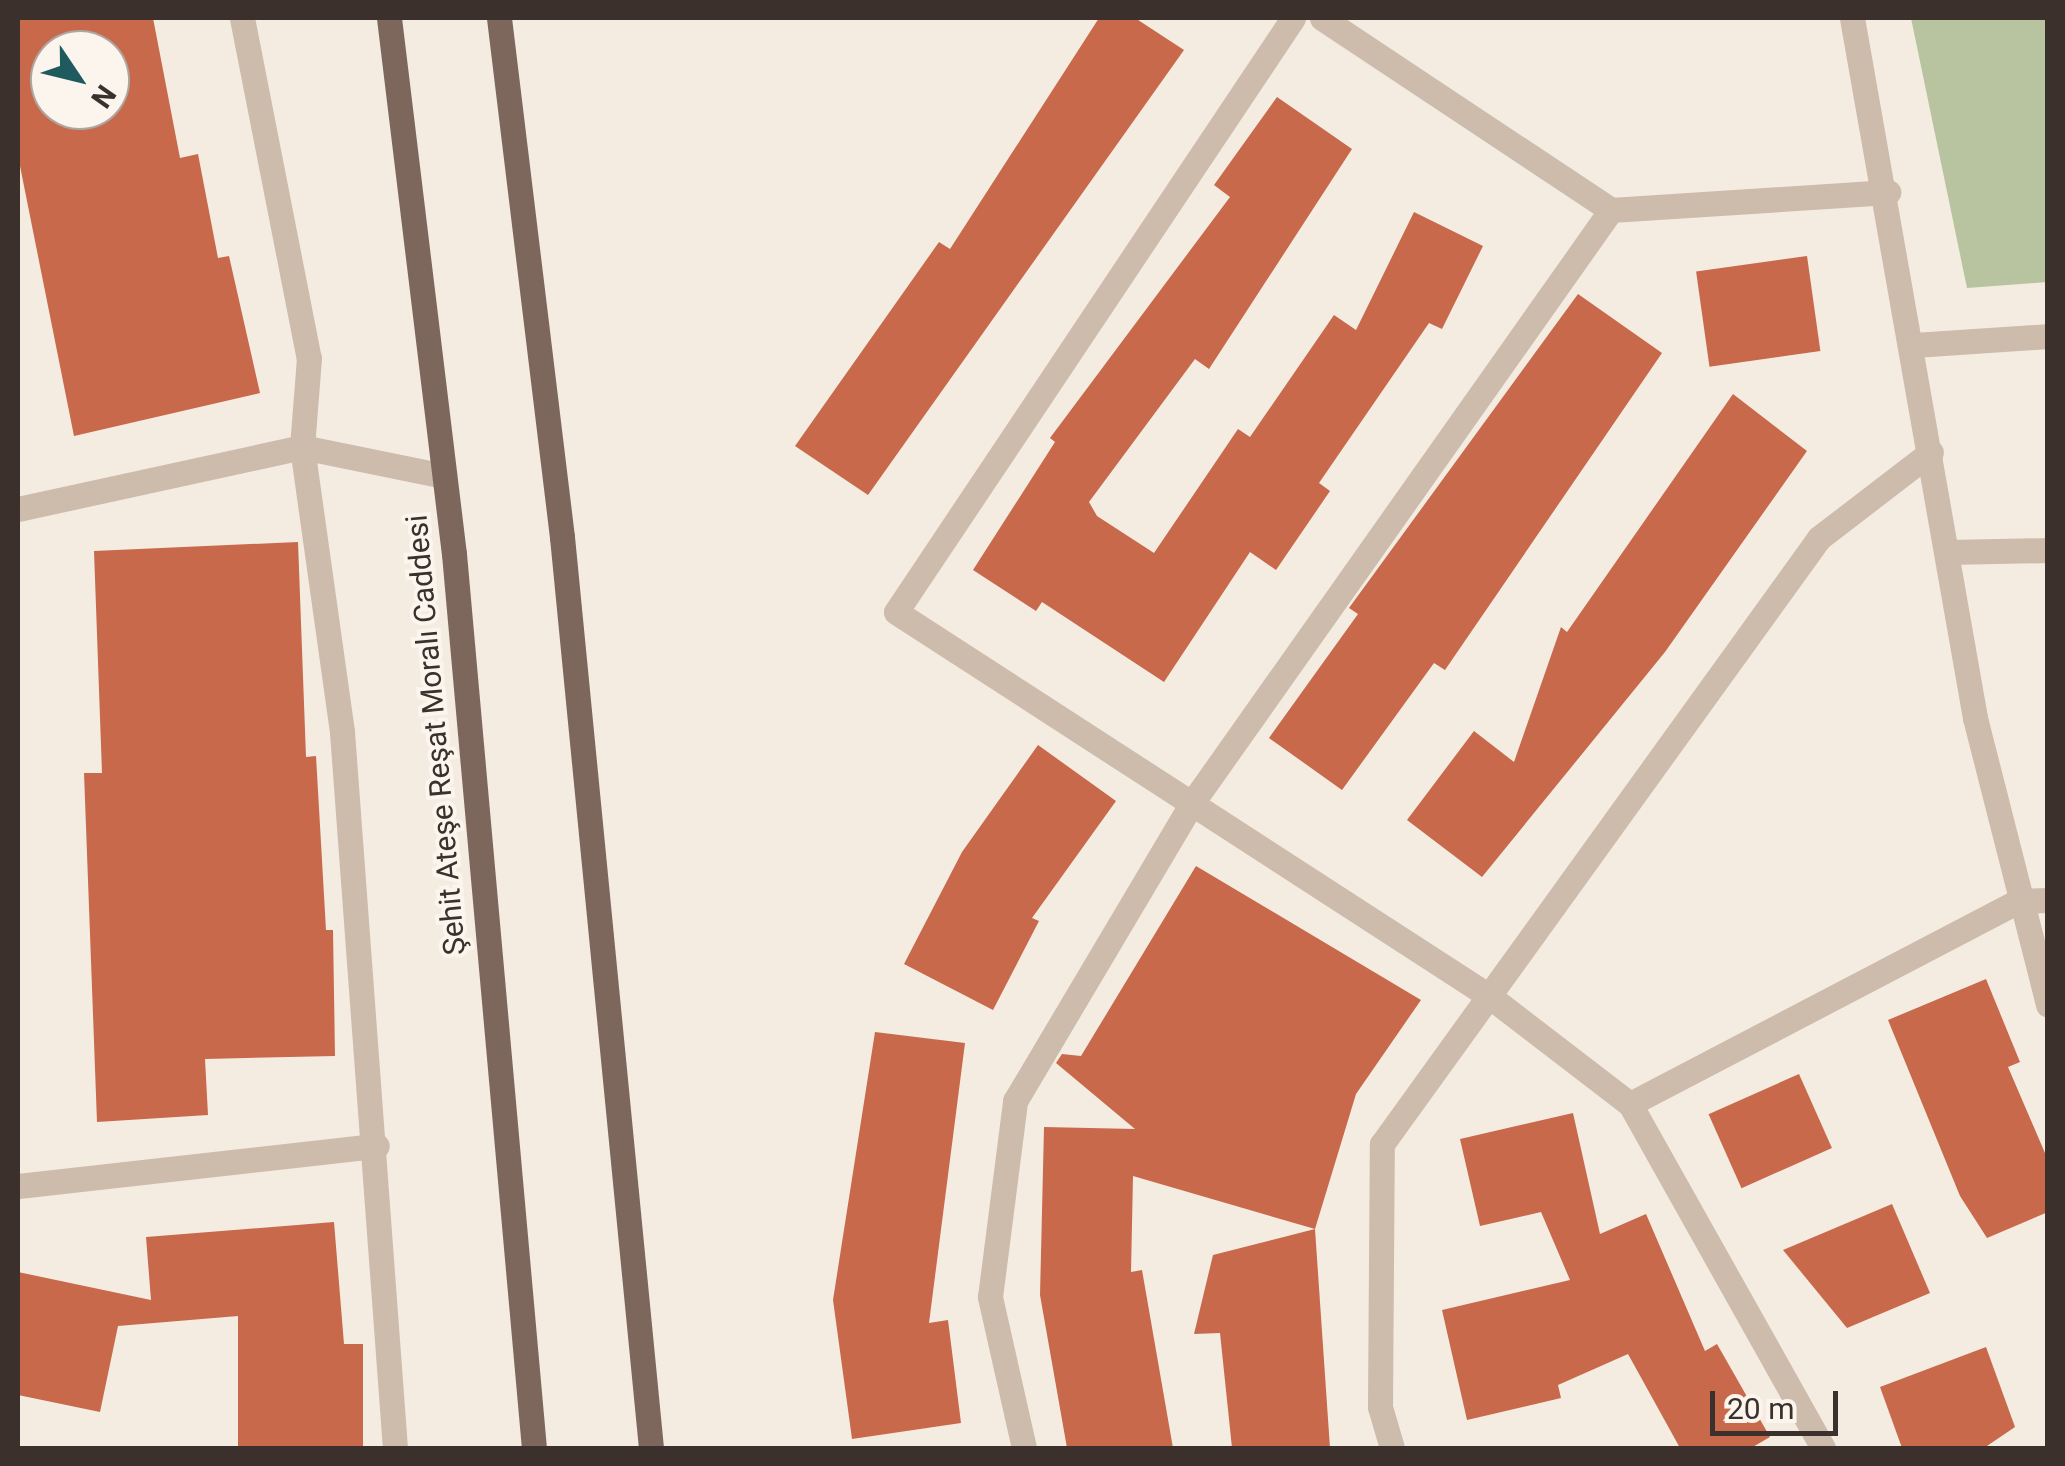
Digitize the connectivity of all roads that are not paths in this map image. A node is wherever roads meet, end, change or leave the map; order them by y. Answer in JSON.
{"nodes":[{"id":1,"x":242,"y":18,"type":"edge"},
{"id":2,"x":388,"y":18,"type":"edge"},
{"id":3,"x":499,"y":18,"type":"edge"},
{"id":4,"x":1293,"y":18,"type":"edge"},
{"id":5,"x":1322,"y":18,"type":"edge"},
{"id":6,"x":1852,"y":18,"type":"edge"},
{"id":7,"x":1888,"y":192,"type":"junction"},
{"id":8,"x":1611,"y":210,"type":"junction"},
{"id":9,"x":2048,"y":336,"type":"edge"},
{"id":10,"x":1914,"y":345,"type":"junction"},
{"id":11,"x":302,"y":447,"type":"junction"},
{"id":12,"x":1931,"y":452,"type":"junction"},
{"id":13,"x":444,"y":476,"type":"junction"},
{"id":14,"x":18,"y":509,"type":"edge"},
{"id":15,"x":2048,"y":550,"type":"edge"},
{"id":16,"x":1948,"y":552,"type":"junction"},
{"id":17,"x":1192,"y":804,"type":"junction"},
{"id":18,"x":2048,"y":900,"type":"edge"},
{"id":19,"x":2018,"y":902,"type":"junction"},
{"id":20,"x":1490,"y":996,"type":"junction"},
{"id":21,"x":2048,"y":1006,"type":"edge"},
{"id":22,"x":1630,"y":1104,"type":"junction"},
{"id":23,"x":378,"y":1146,"type":"junction"},
{"id":24,"x":18,"y":1186,"type":"edge"},
{"id":25,"x":395,"y":1448,"type":"edge"},
{"id":26,"x":534,"y":1448,"type":"edge"},
{"id":27,"x":652,"y":1448,"type":"edge"},
{"id":28,"x":1024,"y":1448,"type":"edge"},
{"id":29,"x":1392,"y":1448,"type":"edge"},
{"id":30,"x":1823,"y":1448,"type":"edge"}],
"edges":[{"from":1,"to":11,"type":"street"},
{"from":2,"to":13,"type":"main road","name":"Şehit Ateşe Reşat Moralı Caddesi"},
{"from":3,"to":27,"type":"main road"},
{"from":4,"to":17,"type":"street"},
{"from":5,"to":8,"type":"street"},
{"from":6,"to":7,"type":"street"},
{"from":7,"to":8,"type":"street"},
{"from":7,"to":10,"type":"street"},
{"from":8,"to":17,"type":"street"},
{"from":9,"to":10,"type":"street"},
{"from":10,"to":12,"type":"street"},
{"from":11,"to":13,"type":"street"},
{"from":11,"to":14,"type":"street"},
{"from":11,"to":23,"type":"street"},
{"from":12,"to":16,"type":"street"},
{"from":12,"to":20,"type":"street"},
{"from":13,"to":26,"type":"main road","name":"Şehit Ateşe Reşat Moralı Caddesi"},
{"from":15,"to":16,"type":"street"},
{"from":16,"to":19,"type":"street"},
{"from":17,"to":20,"type":"street"},
{"from":17,"to":28,"type":"street"},
{"from":18,"to":19,"type":"street"},
{"from":19,"to":21,"type":"street"},
{"from":19,"to":22,"type":"street"},
{"from":20,"to":22,"type":"street"},
{"from":20,"to":29,"type":"street"},
{"from":22,"to":30,"type":"street"},
{"from":23,"to":24,"type":"street"},
{"from":23,"to":25,"type":"street"}]}
